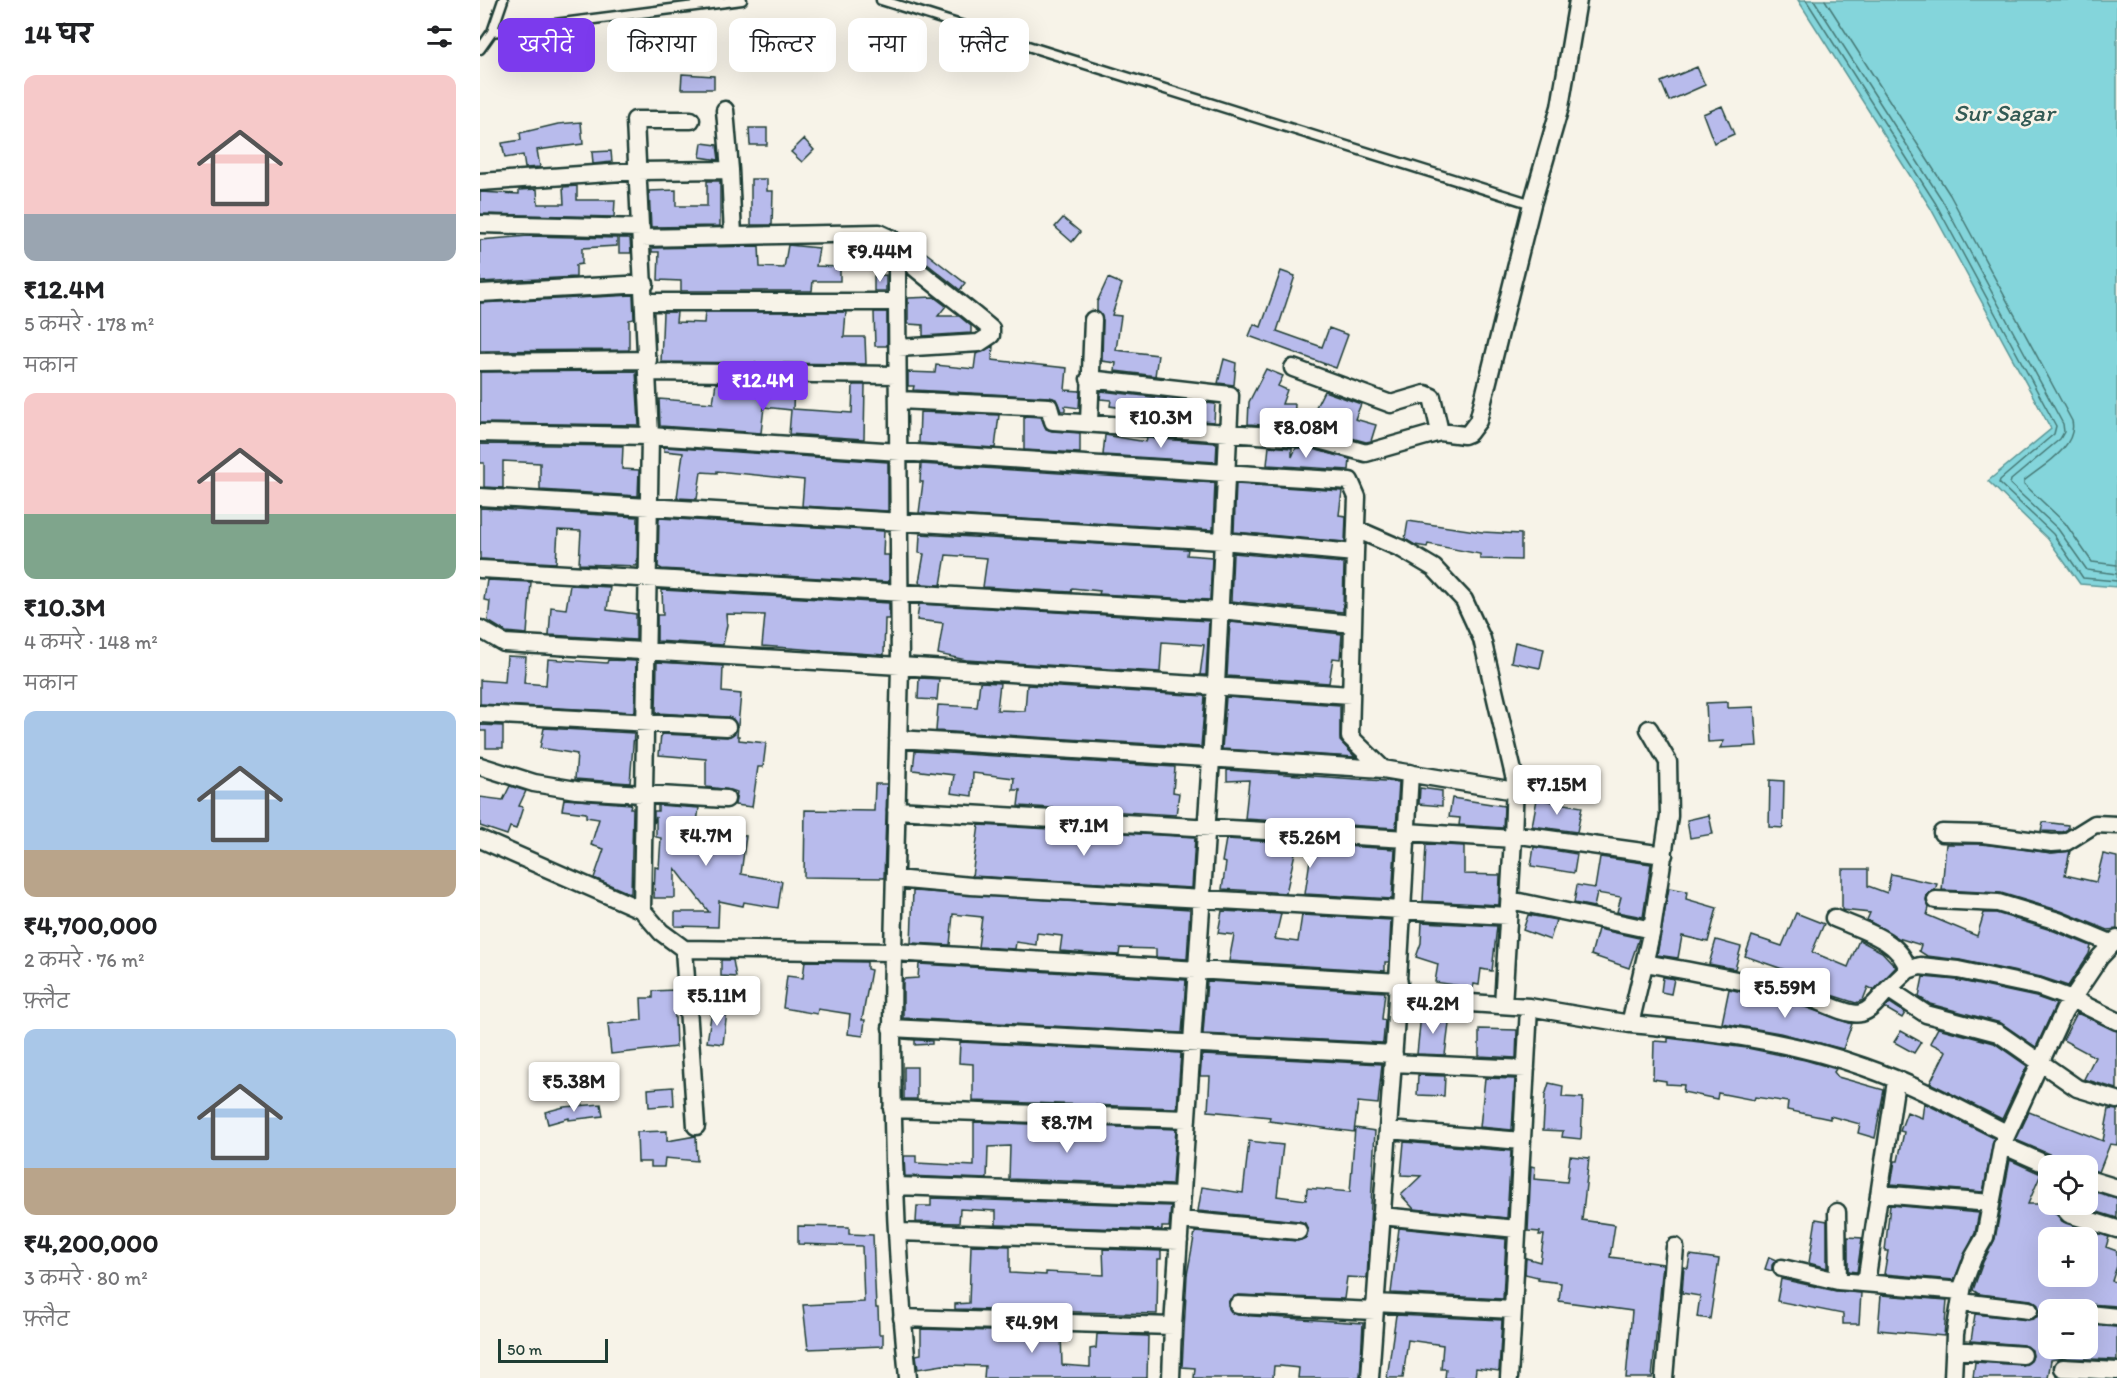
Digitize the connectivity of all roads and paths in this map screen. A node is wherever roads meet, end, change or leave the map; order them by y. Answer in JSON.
{"nodes":[{"id":1,"x":503,"y":0,"type":"edge"},
{"id":2,"x":742,"y":0,"type":"edge"},
{"id":3,"x":881,"y":0,"type":"edge"},
{"id":4,"x":1578,"y":0,"type":"edge"},
{"id":5,"x":492,"y":32,"type":"junction"},
{"id":6,"x":480,"y":49,"type":"edge"},
{"id":7,"x":725,"y":110,"type":"dead end"},
{"id":8,"x":691,"y":120,"type":"dead end"},
{"id":9,"x":730,"y":170,"type":"junction"},
{"id":10,"x":637,"y":171,"type":"junction"},
{"id":11,"x":480,"y":182,"type":"edge"},
{"id":12,"x":1532,"y":204,"type":"junction"},
{"id":13,"x":480,"y":224,"type":"edge"},
{"id":14,"x":641,"y":233,"type":"junction"},
{"id":15,"x":733,"y":236,"type":"junction"},
{"id":16,"x":897,"y":252,"type":"junction"},
{"id":17,"x":645,"y":284,"type":"junction"},
{"id":18,"x":480,"y":293,"type":"edge"},
{"id":19,"x":645,"y":302,"type":"junction"},
{"id":20,"x":897,"y":302,"type":"junction"},
{"id":21,"x":1094,"y":320,"type":"dead end"},
{"id":22,"x":898,"y":348,"type":"junction"},
{"id":23,"x":480,"y":362,"type":"edge"},
{"id":24,"x":648,"y":366,"type":"junction"},
{"id":25,"x":1293,"y":368,"type":"dead end"},
{"id":26,"x":897,"y":375,"type":"junction"},
{"id":27,"x":1089,"y":379,"type":"junction"},
{"id":28,"x":899,"y":400,"type":"junction"},
{"id":29,"x":1089,"y":422,"type":"junction"},
{"id":30,"x":1440,"y":432,"type":"junction"},
{"id":31,"x":480,"y":433,"type":"edge"},
{"id":32,"x":1228,"y":433,"type":"junction"},
{"id":33,"x":650,"y":436,"type":"junction"},
{"id":34,"x":899,"y":453,"type":"junction"},
{"id":35,"x":1226,"y":472,"type":"junction"},
{"id":36,"x":480,"y":497,"type":"edge"},
{"id":37,"x":650,"y":506,"type":"junction"},
{"id":38,"x":899,"y":522,"type":"junction"},
{"id":39,"x":1356,"y":529,"type":"junction"},
{"id":40,"x":1222,"y":541,"type":"junction"},
{"id":41,"x":1355,"y":553,"type":"junction"},
{"id":42,"x":480,"y":568,"type":"edge"},
{"id":43,"x":649,"y":578,"type":"junction"},
{"id":44,"x":900,"y":592,"type":"junction"},
{"id":45,"x":1220,"y":611,"type":"junction"},
{"id":46,"x":1353,"y":624,"type":"junction"},
{"id":47,"x":480,"y":629,"type":"edge"},
{"id":48,"x":648,"y":652,"type":"junction"},
{"id":49,"x":900,"y":666,"type":"junction"},
{"id":50,"x":1216,"y":685,"type":"junction"},
{"id":51,"x":1351,"y":695,"type":"junction"},
{"id":52,"x":480,"y":714,"type":"edge"},
{"id":53,"x":647,"y":724,"type":"junction"},
{"id":54,"x":727,"y":727,"type":"dead end"},
{"id":55,"x":1649,"y":729,"type":"dead end"},
{"id":56,"x":898,"y":739,"type":"junction"},
{"id":57,"x":1210,"y":758,"type":"junction"},
{"id":58,"x":480,"y":766,"type":"edge"},
{"id":59,"x":1383,"y":769,"type":"junction"},
{"id":60,"x":1410,"y":773,"type":"junction"},
{"id":61,"x":1515,"y":791,"type":"junction"},
{"id":62,"x":645,"y":795,"type":"junction"},
{"id":63,"x":726,"y":799,"type":"dead end"},
{"id":64,"x":896,"y":810,"type":"junction"},
{"id":65,"x":2117,"y":825,"type":"edge"},
{"id":66,"x":1206,"y":828,"type":"junction"},
{"id":67,"x":1942,"y":833,"type":"dead end"},
{"id":68,"x":1407,"y":836,"type":"junction"},
{"id":69,"x":1513,"y":836,"type":"junction"},
{"id":70,"x":480,"y":839,"type":"edge"},
{"id":71,"x":1664,"y":855,"type":"junction"},
{"id":72,"x":895,"y":879,"type":"junction"},
{"id":73,"x":1201,"y":900,"type":"junction"},
{"id":74,"x":1935,"y":900,"type":"dead end"},
{"id":75,"x":1509,"y":908,"type":"junction"},
{"id":76,"x":642,"y":910,"type":"junction"},
{"id":77,"x":1403,"y":911,"type":"junction"},
{"id":78,"x":1834,"y":918,"type":"dead end"},
{"id":79,"x":1652,"y":930,"type":"junction"},
{"id":80,"x":2115,"y":942,"type":"edge"},
{"id":81,"x":684,"y":949,"type":"junction"},
{"id":82,"x":893,"y":952,"type":"junction"},
{"id":83,"x":1645,"y":963,"type":"junction"},
{"id":84,"x":1908,"y":970,"type":"junction"},
{"id":85,"x":1196,"y":972,"type":"junction"},
{"id":86,"x":1888,"y":989,"type":"junction"},
{"id":87,"x":1398,"y":990,"type":"junction"},
{"id":88,"x":2072,"y":999,"type":"junction"},
{"id":89,"x":1503,"y":1005,"type":"junction"},
{"id":90,"x":1529,"y":1007,"type":"junction"},
{"id":91,"x":2117,"y":1021,"type":"edge"},
{"id":92,"x":1630,"y":1024,"type":"junction"},
{"id":93,"x":891,"y":1028,"type":"junction"},
{"id":94,"x":1192,"y":1044,"type":"junction"},
{"id":95,"x":1394,"y":1059,"type":"junction"},
{"id":96,"x":2040,"y":1061,"type":"junction"},
{"id":97,"x":1526,"y":1069,"type":"junction"},
{"id":98,"x":1896,"y":1081,"type":"junction"},
{"id":99,"x":2117,"y":1100,"type":"edge"},
{"id":100,"x":892,"y":1109,"type":"junction"},
{"id":101,"x":1187,"y":1119,"type":"junction"},
{"id":102,"x":696,"y":1126,"type":"dead end"},
{"id":103,"x":1388,"y":1131,"type":"junction"},
{"id":104,"x":2004,"y":1139,"type":"junction"},
{"id":105,"x":1522,"y":1141,"type":"junction"},
{"id":106,"x":2038,"y":1159,"type":"edge"},
{"id":107,"x":2098,"y":1182,"type":"edge"},
{"id":108,"x":896,"y":1186,"type":"junction"},
{"id":109,"x":2117,"y":1188,"type":"edge"},
{"id":110,"x":1879,"y":1194,"type":"junction"},
{"id":111,"x":1182,"y":1196,"type":"junction"},
{"id":112,"x":1991,"y":1203,"type":"junction"},
{"id":113,"x":1837,"y":1212,"type":"dead end"},
{"id":114,"x":2072,"y":1215,"type":"edge"},
{"id":115,"x":1382,"y":1216,"type":"junction"},
{"id":116,"x":1180,"y":1220,"type":"junction"},
{"id":117,"x":1517,"y":1229,"type":"junction"},
{"id":118,"x":2117,"y":1229,"type":"edge"},
{"id":119,"x":898,"y":1232,"type":"junction"},
{"id":120,"x":1298,"y":1232,"type":"dead end"},
{"id":121,"x":1179,"y":1241,"type":"junction"},
{"id":122,"x":1675,"y":1247,"type":"dead end"},
{"id":123,"x":1782,"y":1268,"type":"dead end"},
{"id":124,"x":1838,"y":1281,"type":"junction"},
{"id":125,"x":1866,"y":1283,"type":"junction"},
{"id":126,"x":1961,"y":1297,"type":"junction"},
{"id":127,"x":1238,"y":1305,"type":"dead end"},
{"id":128,"x":1375,"y":1307,"type":"junction"},
{"id":129,"x":1513,"y":1310,"type":"junction"},
{"id":130,"x":2029,"y":1310,"type":"dead end"},
{"id":131,"x":2098,"y":1315,"type":"edge"},
{"id":132,"x":2117,"y":1317,"type":"edge"},
{"id":133,"x":902,"y":1318,"type":"junction"},
{"id":134,"x":1173,"y":1326,"type":"junction"},
{"id":135,"x":1954,"y":1350,"type":"junction"},
{"id":136,"x":2023,"y":1355,"type":"dead end"},
{"id":137,"x":2063,"y":1368,"type":"dead end"},
{"id":138,"x":2117,"y":1371,"type":"edge"},
{"id":139,"x":908,"y":1378,"type":"edge"},
{"id":140,"x":1171,"y":1378,"type":"edge"},
{"id":141,"x":1370,"y":1378,"type":"edge"},
{"id":142,"x":1509,"y":1378,"type":"edge"},
{"id":143,"x":1664,"y":1378,"type":"edge"},
{"id":144,"x":1953,"y":1378,"type":"edge"}],
"edges":[{"from":1,"to":5,"type":"lane"},
{"from":2,"to":5,"type":"lane"},
{"from":3,"to":12,"type":"lane"},
{"from":4,"to":12,"type":"street"},
{"from":5,"to":6,"type":"lane"},
{"from":7,"to":9,"type":"street"},
{"from":8,"to":10,"type":"street"},
{"from":9,"to":10,"type":"street"},
{"from":9,"to":15,"type":"street"},
{"from":10,"to":11,"type":"street"},
{"from":10,"to":14,"type":"street"},
{"from":12,"to":30,"type":"street"},
{"from":13,"to":14,"type":"street"},
{"from":14,"to":15,"type":"street"},
{"from":14,"to":17,"type":"street"},
{"from":15,"to":16,"type":"street"},
{"from":16,"to":20,"type":"street"},
{"from":16,"to":22,"type":"street"},
{"from":17,"to":18,"type":"street"},
{"from":17,"to":19,"type":"street"},
{"from":19,"to":20,"type":"street"},
{"from":19,"to":24,"type":"street"},
{"from":20,"to":22,"type":"street"},
{"from":21,"to":27,"type":"street"},
{"from":22,"to":26,"type":"street"},
{"from":23,"to":24,"type":"street"},
{"from":24,"to":26,"type":"street"},
{"from":24,"to":33,"type":"street"},
{"from":25,"to":30,"type":"street"},
{"from":26,"to":28,"type":"street"},
{"from":27,"to":29,"type":"street"},
{"from":27,"to":32,"type":"street"},
{"from":28,"to":29,"type":"street"},
{"from":28,"to":34,"type":"street"},
{"from":29,"to":32,"type":"street"},
{"from":30,"to":32,"type":"street"},
{"from":31,"to":33,"type":"street"},
{"from":32,"to":35,"type":"street"},
{"from":33,"to":34,"type":"street"},
{"from":33,"to":37,"type":"street"},
{"from":34,"to":35,"type":"street"},
{"from":34,"to":38,"type":"street"},
{"from":35,"to":39,"type":"street"},
{"from":35,"to":40,"type":"street"},
{"from":36,"to":37,"type":"street"},
{"from":37,"to":38,"type":"street"},
{"from":37,"to":43,"type":"street"},
{"from":38,"to":40,"type":"street"},
{"from":38,"to":44,"type":"street"},
{"from":39,"to":41,"type":"street"},
{"from":39,"to":61,"type":"street"},
{"from":40,"to":41,"type":"street"},
{"from":40,"to":45,"type":"street"},
{"from":41,"to":46,"type":"street"},
{"from":42,"to":43,"type":"street"},
{"from":43,"to":44,"type":"street"},
{"from":43,"to":48,"type":"street"},
{"from":44,"to":45,"type":"street"},
{"from":44,"to":49,"type":"street"},
{"from":45,"to":46,"type":"street"},
{"from":45,"to":50,"type":"street"},
{"from":46,"to":51,"type":"street"},
{"from":47,"to":48,"type":"street"},
{"from":48,"to":49,"type":"street"},
{"from":48,"to":53,"type":"street"},
{"from":49,"to":50,"type":"street"},
{"from":49,"to":56,"type":"street"},
{"from":50,"to":51,"type":"street"},
{"from":50,"to":57,"type":"street"},
{"from":51,"to":59,"type":"street"},
{"from":52,"to":53,"type":"street"},
{"from":53,"to":54,"type":"street"},
{"from":53,"to":62,"type":"street"},
{"from":55,"to":71,"type":"street"},
{"from":56,"to":57,"type":"street"},
{"from":56,"to":64,"type":"street"},
{"from":57,"to":59,"type":"street"},
{"from":57,"to":66,"type":"street"},
{"from":58,"to":62,"type":"street"},
{"from":59,"to":60,"type":"street"},
{"from":60,"to":61,"type":"street"},
{"from":60,"to":68,"type":"street"},
{"from":61,"to":69,"type":"street"},
{"from":62,"to":63,"type":"street"},
{"from":62,"to":76,"type":"street"},
{"from":64,"to":66,"type":"street"},
{"from":64,"to":72,"type":"street"},
{"from":65,"to":67,"type":"street"},
{"from":66,"to":68,"type":"street"},
{"from":66,"to":73,"type":"street"},
{"from":68,"to":69,"type":"street"},
{"from":68,"to":77,"type":"street"},
{"from":69,"to":71,"type":"street"},
{"from":69,"to":75,"type":"street"},
{"from":70,"to":76,"type":"street"},
{"from":71,"to":79,"type":"street"},
{"from":72,"to":73,"type":"street"},
{"from":72,"to":82,"type":"street"},
{"from":73,"to":77,"type":"street"},
{"from":73,"to":85,"type":"street"},
{"from":74,"to":80,"type":"street"},
{"from":75,"to":77,"type":"street"},
{"from":75,"to":79,"type":"street"},
{"from":75,"to":89,"type":"street"},
{"from":76,"to":81,"type":"street"},
{"from":77,"to":87,"type":"street"},
{"from":78,"to":84,"type":"street"},
{"from":79,"to":83,"type":"street"},
{"from":80,"to":88,"type":"street"},
{"from":81,"to":82,"type":"street"},
{"from":81,"to":102,"type":"street"},
{"from":82,"to":85,"type":"street"},
{"from":82,"to":93,"type":"street"},
{"from":83,"to":86,"type":"street"},
{"from":83,"to":92,"type":"street"},
{"from":84,"to":86,"type":"street"},
{"from":84,"to":88,"type":"street"},
{"from":85,"to":87,"type":"street"},
{"from":85,"to":94,"type":"street"},
{"from":86,"to":96,"type":"street"},
{"from":87,"to":89,"type":"street"},
{"from":87,"to":95,"type":"street"},
{"from":88,"to":91,"type":"street"},
{"from":88,"to":96,"type":"street"},
{"from":89,"to":90,"type":"street"},
{"from":90,"to":92,"type":"street"},
{"from":90,"to":97,"type":"street"},
{"from":92,"to":98,"type":"street"},
{"from":93,"to":94,"type":"street"},
{"from":93,"to":100,"type":"street"},
{"from":94,"to":95,"type":"street"},
{"from":94,"to":101,"type":"street"},
{"from":95,"to":97,"type":"street"},
{"from":95,"to":103,"type":"street"},
{"from":96,"to":99,"type":"street"},
{"from":96,"to":104,"type":"street"},
{"from":97,"to":105,"type":"street"},
{"from":98,"to":104,"type":"street"},
{"from":98,"to":110,"type":"street"},
{"from":100,"to":101,"type":"street"},
{"from":100,"to":108,"type":"street"},
{"from":101,"to":111,"type":"street"},
{"from":103,"to":105,"type":"street"},
{"from":103,"to":115,"type":"street"},
{"from":104,"to":106,"type":"street"},
{"from":104,"to":112,"type":"street"},
{"from":105,"to":117,"type":"street"},
{"from":107,"to":109,"type":"street"},
{"from":108,"to":111,"type":"street"},
{"from":108,"to":119,"type":"street"},
{"from":110,"to":112,"type":"street"},
{"from":110,"to":125,"type":"street"},
{"from":111,"to":116,"type":"street"},
{"from":112,"to":126,"type":"street"},
{"from":113,"to":124,"type":"street"},
{"from":114,"to":118,"type":"street"},
{"from":115,"to":117,"type":"street"},
{"from":115,"to":128,"type":"street"},
{"from":116,"to":120,"type":"street"},
{"from":116,"to":121,"type":"street"},
{"from":117,"to":129,"type":"street"},
{"from":119,"to":121,"type":"street"},
{"from":119,"to":133,"type":"street"},
{"from":121,"to":134,"type":"street"},
{"from":122,"to":143,"type":"street"},
{"from":123,"to":124,"type":"street"},
{"from":124,"to":125,"type":"street"},
{"from":125,"to":126,"type":"street"},
{"from":126,"to":130,"type":"street"},
{"from":126,"to":135,"type":"street"},
{"from":127,"to":128,"type":"street"},
{"from":128,"to":129,"type":"street"},
{"from":128,"to":141,"type":"street"},
{"from":129,"to":142,"type":"street"},
{"from":131,"to":132,"type":"street"},
{"from":133,"to":134,"type":"street"},
{"from":133,"to":139,"type":"street"},
{"from":134,"to":140,"type":"street"},
{"from":135,"to":136,"type":"street"},
{"from":135,"to":144,"type":"street"},
{"from":137,"to":138,"type":"street"}]}
